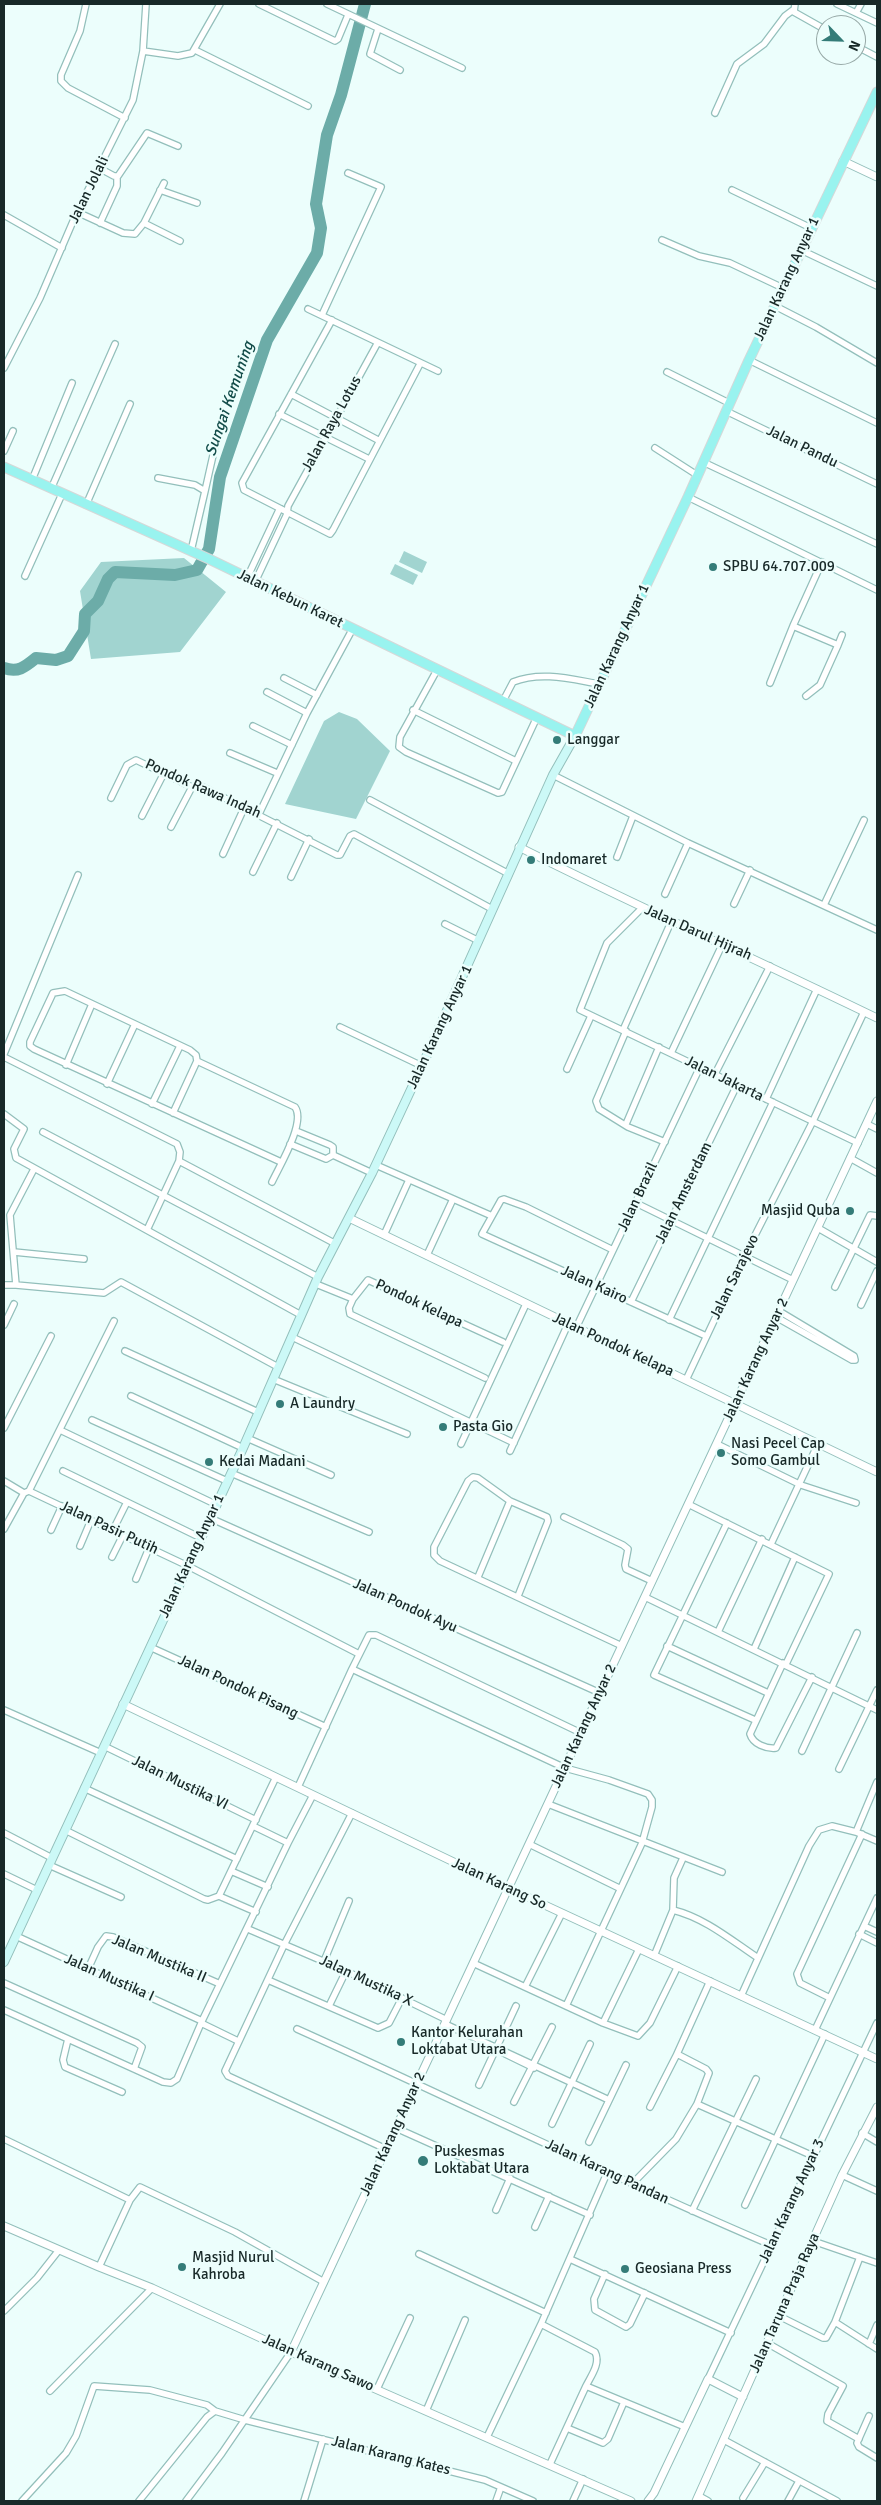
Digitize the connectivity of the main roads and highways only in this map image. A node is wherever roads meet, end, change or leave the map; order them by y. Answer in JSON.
{"nodes":[{"id":1,"x":877,"y":92,"type":"edge"},
{"id":2,"x":4,"y":468,"type":"edge"},
{"id":3,"x":575,"y":736,"type":"junction"},
{"id":4,"x":5,"y":1957,"type":"edge"}],
"edges":[{"from":1,"to":3,"type":"main road","name":"Jalan Karang Anyar 1"},
{"from":2,"to":3,"type":"main road","name":"Jalan Kebun Karet"},
{"from":3,"to":4,"type":"main road","name":"Jalan Karang Anyar 1"}]}
